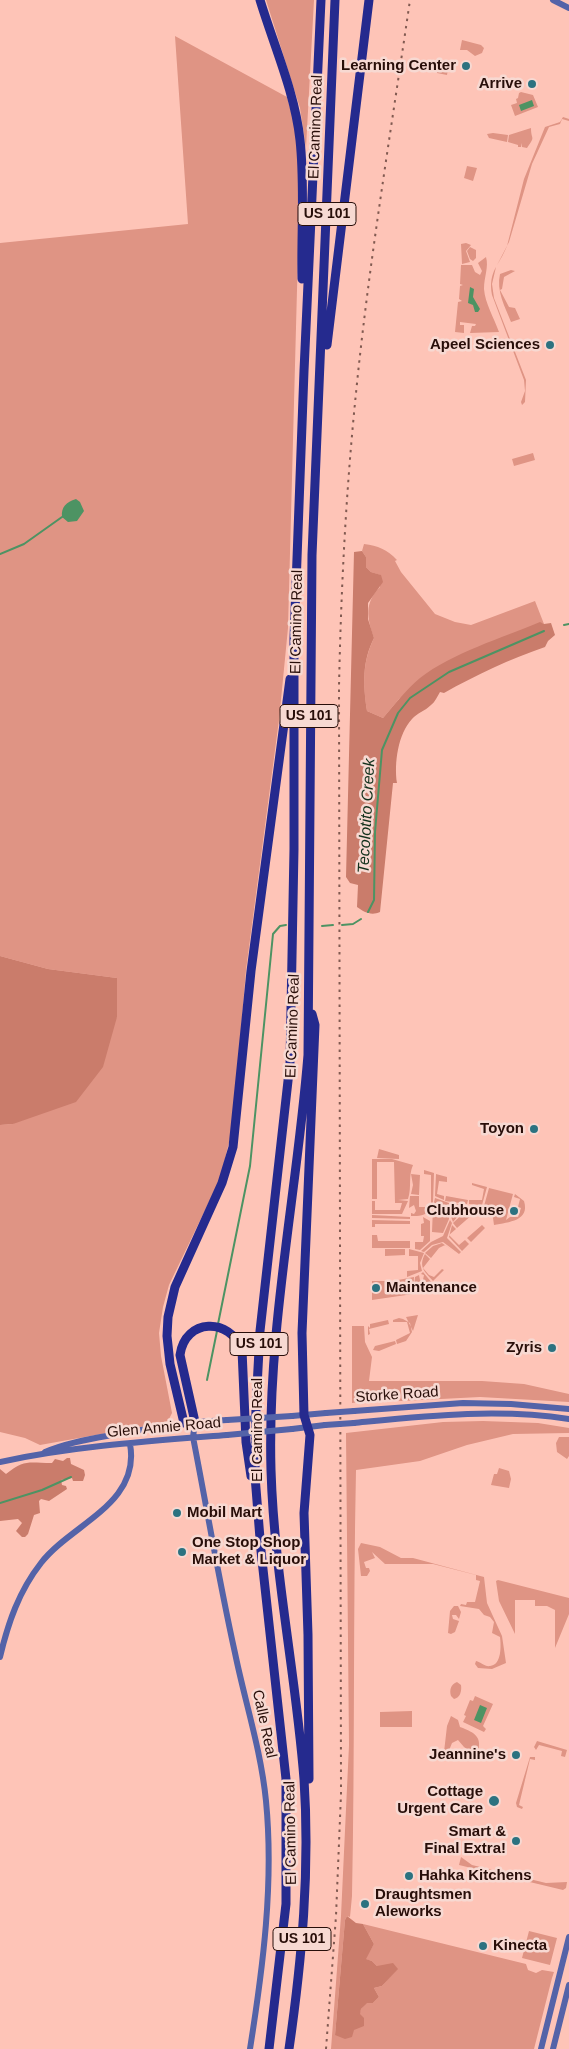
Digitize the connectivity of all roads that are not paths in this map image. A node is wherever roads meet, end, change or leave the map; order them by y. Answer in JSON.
{"nodes":[{"id":1,"x":260,"y":0,"type":"edge"},
{"id":2,"x":321,"y":0,"type":"edge"},
{"id":3,"x":336,"y":0,"type":"edge"},
{"id":4,"x":369,"y":0,"type":"edge"},
{"id":5,"x":554,"y":0,"type":"edge"},
{"id":6,"x":569,"y":8,"type":"edge"},
{"id":7,"x":304,"y":371,"type":"junction"},
{"id":8,"x":318,"y":429,"type":"junction"},
{"id":9,"x":294,"y":639,"type":"junction"},
{"id":10,"x":309,"y":1003,"type":"junction"},
{"id":11,"x":569,"y":1409,"type":"edge"},
{"id":12,"x":304,"y":1415,"type":"junction"},
{"id":13,"x":569,"y":1419,"type":"edge"},
{"id":14,"x":227,"y":1420,"type":"joint"},
{"id":15,"x":195,"y":1422,"type":"junction"},
{"id":16,"x":184,"y":1423,"type":"junction"},
{"id":17,"x":308,"y":1428,"type":"junction"},
{"id":18,"x":292,"y":1429,"type":"joint"},
{"id":19,"x":193,"y":1437,"type":"junction"},
{"id":20,"x":130,"y":1444,"type":"junction"},
{"id":21,"x":39,"y":1454,"type":"junction"},
{"id":22,"x":0,"y":1462,"type":"edge"},
{"id":23,"x":261,"y":1551,"type":"junction"},
{"id":24,"x":0,"y":1657,"type":"edge"},
{"id":25,"x":306,"y":1829,"type":"junction"},
{"id":26,"x":569,"y":1937,"type":"edge"},
{"id":27,"x":569,"y":1985,"type":"edge"},
{"id":28,"x":250,"y":2049,"type":"edge"},
{"id":29,"x":269,"y":2049,"type":"edge"},
{"id":30,"x":289,"y":2049,"type":"edge"},
{"id":31,"x":541,"y":2049,"type":"edge"},
{"id":32,"x":553,"y":2049,"type":"edge"}],
"edges":[{"from":1,"to":7,"type":"highway"},
{"from":2,"to":7,"type":"highway","name":"El Camino Real","number":"US 101"},
{"from":3,"to":8,"type":"highway","name":"El Camino Real","number":"US 101"},
{"from":4,"to":8,"type":"highway"},
{"from":5,"to":6,"type":"main road"},
{"from":7,"to":9,"type":"highway","name":"El Camino Real","number":"US 101"},
{"from":8,"to":10,"type":"highway","name":"El Camino Real","number":"US 101"},
{"from":9,"to":16,"type":"highway"},
{"from":9,"to":23,"type":"highway","name":"El Camino Real","number":"US 101"},
{"from":10,"to":12,"type":"highway"},
{"from":10,"to":25,"type":"highway","name":"El Camino Real","number":"US 101"},
{"from":11,"to":12,"type":"main road","name":"Storke Road","bridge":true},
{"from":12,"to":14,"type":"main road","name":"Storke Road","bridge":true},
{"from":12,"to":17,"type":"highway"},
{"from":13,"to":17,"type":"main road","name":"Storke Road","bridge":true},
{"from":14,"to":15,"type":"main road","name":"Glen Annie Road"},
{"from":15,"to":16,"type":"main road","name":"Glen Annie Road"},
{"from":15,"to":19,"type":"main road"},
{"from":15,"to":23,"type":"highway"},
{"from":16,"to":19,"type":"main road"},
{"from":16,"to":21,"type":"main road","name":"Glen Annie Road"},
{"from":17,"to":18,"type":"main road","name":"Storke Road"},
{"from":17,"to":25,"type":"highway"},
{"from":18,"to":19,"type":"main road","name":"Glen Annie Road","bridge":true},
{"from":19,"to":20,"type":"main road","name":"Glen Annie Road"},
{"from":19,"to":28,"type":"main road","name":"Calle Real"},
{"from":20,"to":21,"type":"main road","name":"Glen Annie Road"},
{"from":20,"to":24,"type":"main road"},
{"from":21,"to":22,"type":"main road","name":"Glen Annie Road"},
{"from":23,"to":29,"type":"highway","name":"El Camino Real","number":"US 101"},
{"from":25,"to":30,"type":"highway","name":"El Camino Real","number":"US 101"},
{"from":26,"to":31,"type":"main road"},
{"from":27,"to":32,"type":"main road"}]}
